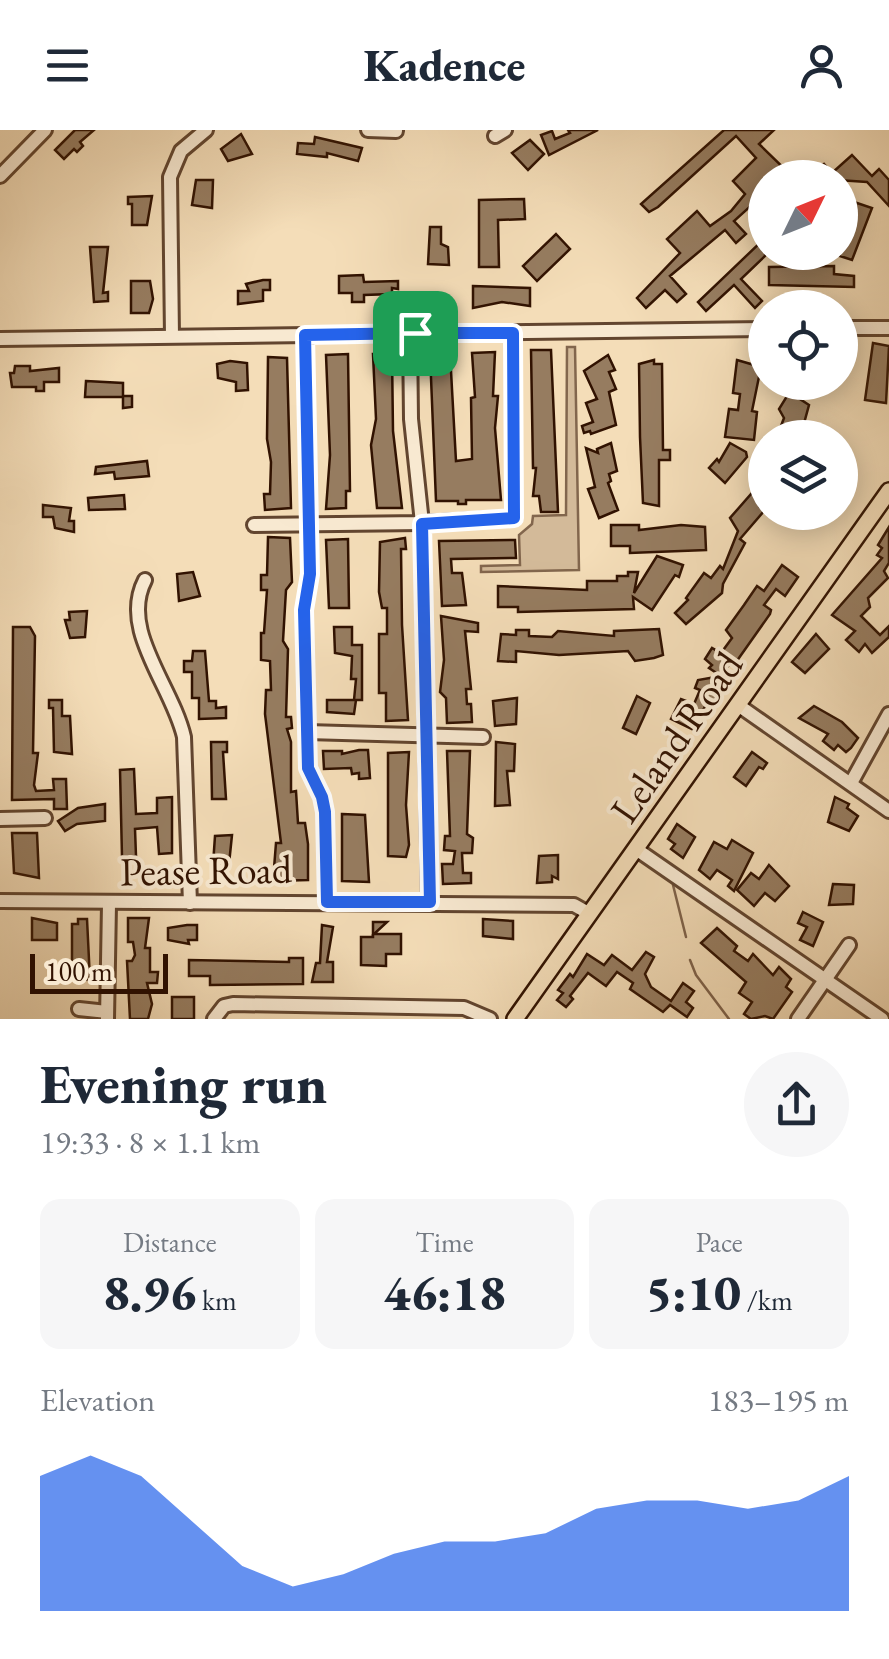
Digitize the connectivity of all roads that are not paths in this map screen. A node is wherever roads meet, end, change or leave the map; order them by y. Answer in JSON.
{"nodes":[{"id":1,"x":45,"y":130,"type":"edge"},
{"id":2,"x":206,"y":130,"type":"edge"},
{"id":3,"x":368,"y":130,"type":"edge"},
{"id":4,"x":396,"y":132,"type":"edge"},
{"id":5,"x":0,"y":176,"type":"edge"},
{"id":6,"x":858,"y":328,"type":"edge"},
{"id":7,"x":889,"y":328,"type":"edge"},
{"id":8,"x":748,"y":329,"type":"edge"},
{"id":9,"x":410,"y":333,"type":"junction"},
{"id":10,"x":513,"y":333,"type":"junction"},
{"id":11,"x":305,"y":335,"type":"junction"},
{"id":12,"x":172,"y":336,"type":"junction"},
{"id":13,"x":0,"y":338,"type":"edge"},
{"id":14,"x":889,"y":492,"type":"edge"},
{"id":15,"x":422,"y":524,"type":"junction"},
{"id":16,"x":254,"y":525,"type":"dead end"},
{"id":17,"x":309,"y":525,"type":"junction"},
{"id":18,"x":145,"y":580,"type":"dead end"},
{"id":19,"x":738,"y":706,"type":"junction"},
{"id":20,"x":889,"y":714,"type":"edge"},
{"id":21,"x":307,"y":732,"type":"junction"},
{"id":22,"x":425,"y":734,"type":"junction"},
{"id":23,"x":483,"y":737,"type":"dead end"},
{"id":24,"x":851,"y":783,"type":"junction"},
{"id":25,"x":889,"y":811,"type":"edge"},
{"id":26,"x":46,"y":818,"type":"dead end"},
{"id":27,"x":0,"y":820,"type":"edge"},
{"id":28,"x":636,"y":849,"type":"junction"},
{"id":29,"x":0,"y":901,"type":"edge"},
{"id":30,"x":327,"y":902,"type":"junction"},
{"id":31,"x":430,"y":902,"type":"junction"},
{"id":32,"x":190,"y":903,"type":"junction"},
{"id":33,"x":109,"y":904,"type":"junction"},
{"id":34,"x":590,"y":914,"type":"junction"},
{"id":35,"x":849,"y":945,"type":"dead end"},
{"id":36,"x":825,"y":980,"type":"junction"},
{"id":37,"x":79,"y":1009,"type":"dead end"},
{"id":38,"x":318,"y":1012,"type":"edge"},
{"id":39,"x":107,"y":1016,"type":"edge"},
{"id":40,"x":214,"y":1019,"type":"edge"},
{"id":41,"x":490,"y":1019,"type":"edge"},
{"id":42,"x":514,"y":1019,"type":"edge"},
{"id":43,"x":798,"y":1019,"type":"edge"},
{"id":44,"x":882,"y":1019,"type":"edge"}],
"edges":[{"from":1,"to":5,"type":"street"},
{"from":2,"to":12,"type":"street"},
{"from":3,"to":4,"type":"street"},
{"from":6,"to":7,"type":"street"},
{"from":8,"to":10,"type":"street"},
{"from":9,"to":10,"type":"street"},
{"from":9,"to":11,"type":"street"},
{"from":9,"to":15,"type":"street"},
{"from":10,"to":15,"type":"street"},
{"from":11,"to":12,"type":"street"},
{"from":11,"to":17,"type":"street"},
{"from":12,"to":13,"type":"street"},
{"from":14,"to":19,"type":"main road","name":"Leland Road"},
{"from":15,"to":17,"type":"street"},
{"from":15,"to":22,"type":"street"},
{"from":16,"to":17,"type":"street"},
{"from":17,"to":21,"type":"street"},
{"from":18,"to":32,"type":"street"},
{"from":19,"to":24,"type":"street"},
{"from":19,"to":28,"type":"main road","name":"Leland Road"},
{"from":20,"to":24,"type":"street"},
{"from":21,"to":22,"type":"street"},
{"from":21,"to":30,"type":"street"},
{"from":22,"to":23,"type":"street"},
{"from":22,"to":31,"type":"street"},
{"from":24,"to":25,"type":"street"},
{"from":26,"to":27,"type":"street"},
{"from":28,"to":34,"type":"main road","name":"Leland Road"},
{"from":28,"to":36,"type":"street"},
{"from":29,"to":33,"type":"street","name":"Pease Road"},
{"from":30,"to":31,"type":"street","name":"Pease Road"},
{"from":30,"to":32,"type":"street","name":"Pease Road"},
{"from":31,"to":34,"type":"street","name":"Pease Road"},
{"from":32,"to":33,"type":"street","name":"Pease Road"},
{"from":33,"to":39,"type":"street"},
{"from":34,"to":42,"type":"main road","name":"Leland Road"},
{"from":35,"to":36,"type":"street"},
{"from":36,"to":43,"type":"street"},
{"from":36,"to":44,"type":"street"},
{"from":37,"to":39,"type":"street"},
{"from":38,"to":40,"type":"street"},
{"from":38,"to":41,"type":"street"}]}
